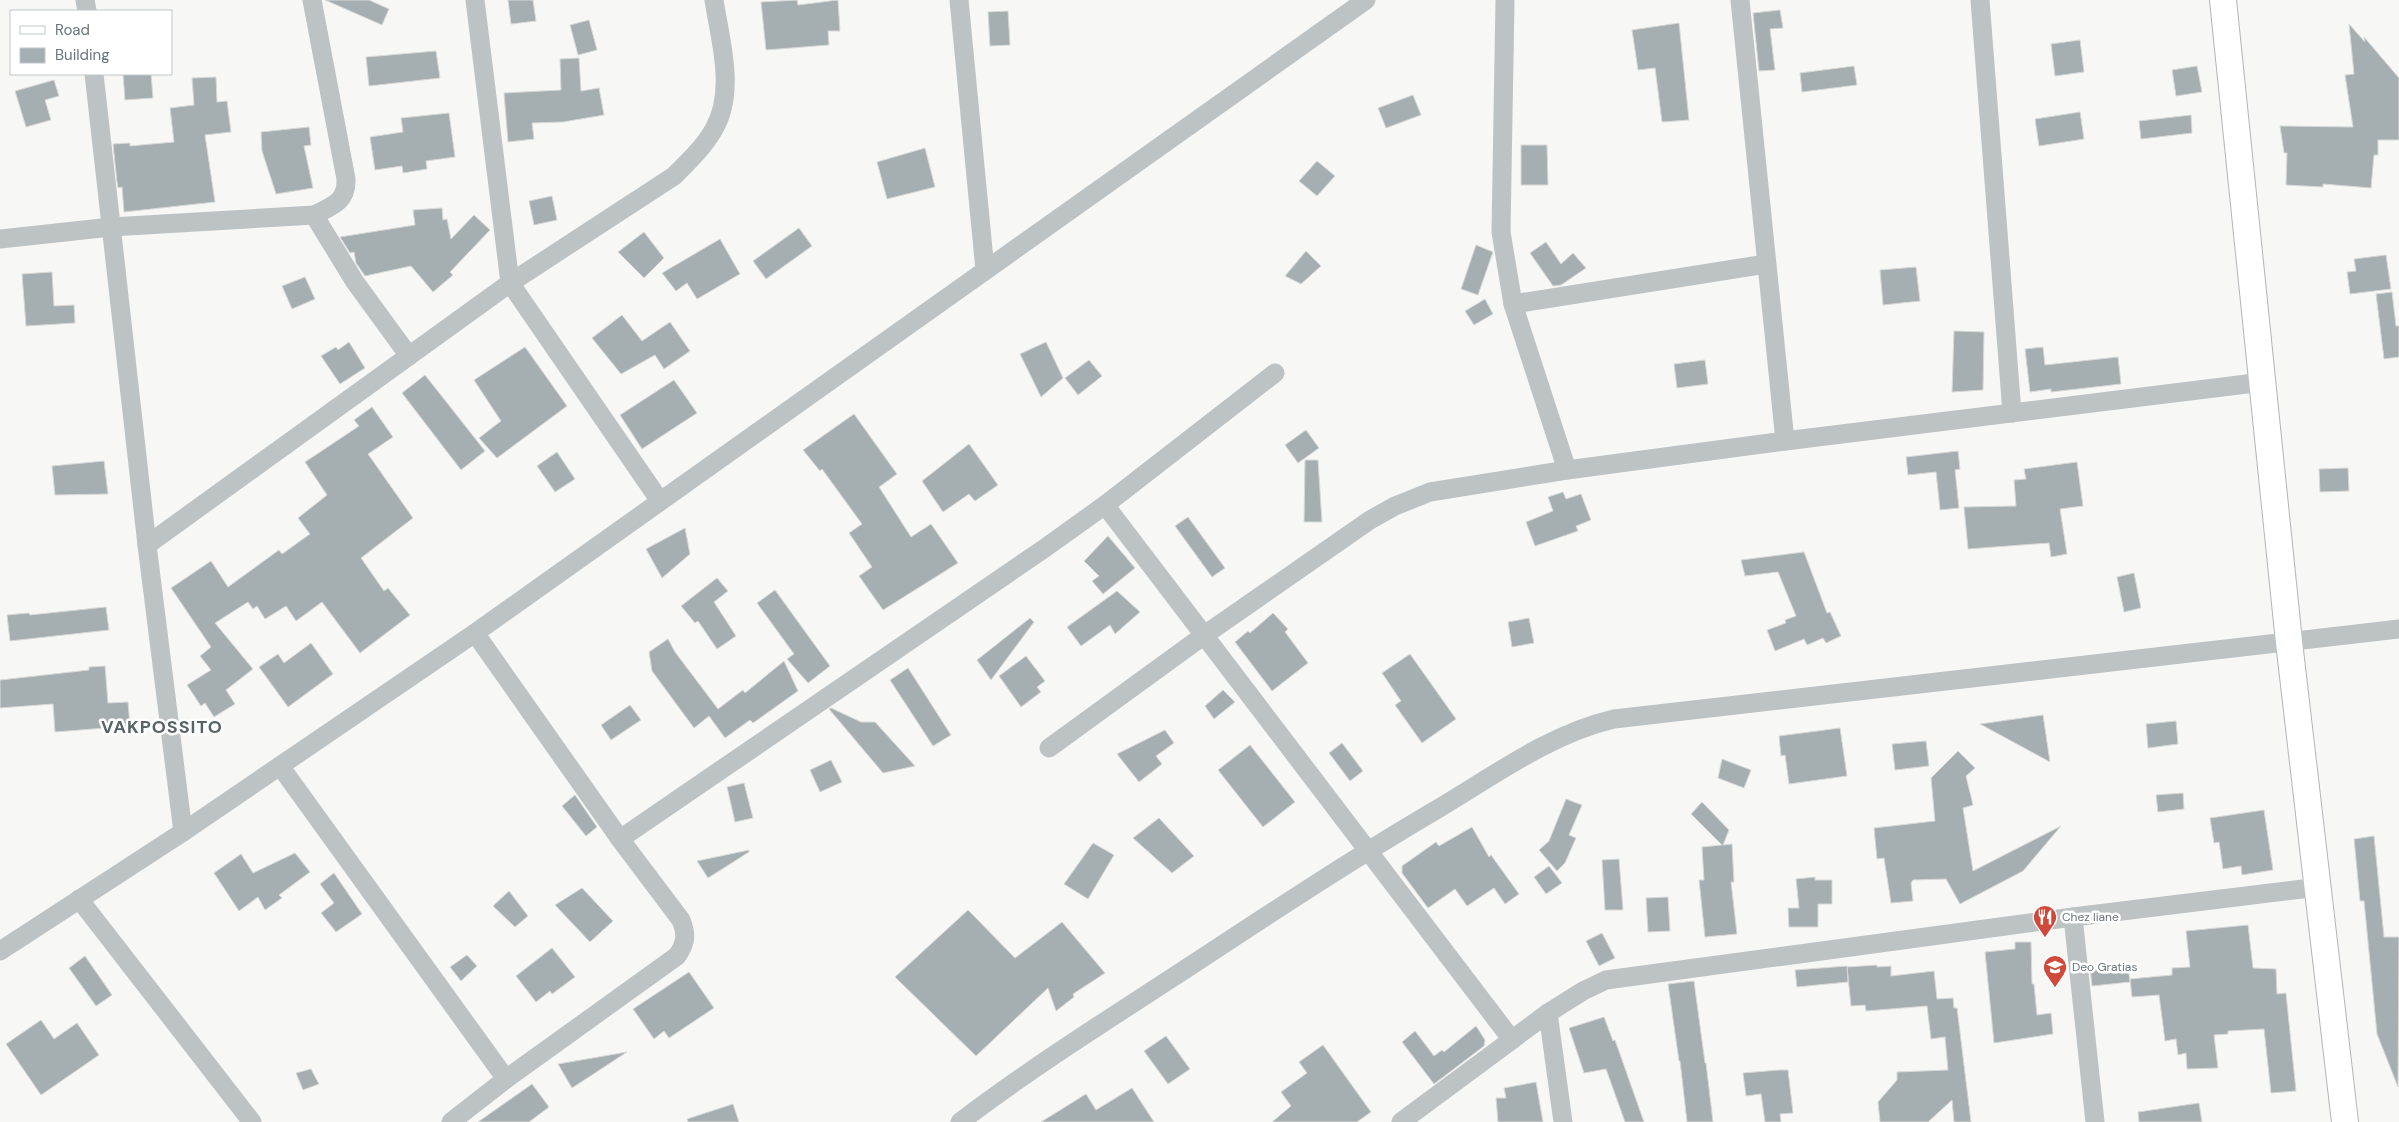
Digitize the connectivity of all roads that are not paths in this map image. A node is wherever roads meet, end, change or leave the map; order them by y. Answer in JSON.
{"nodes":[{"id":1,"x":312,"y":0,"type":"edge"},
{"id":2,"x":475,"y":0,"type":"edge"},
{"id":3,"x":714,"y":0,"type":"edge"},
{"id":4,"x":959,"y":0,"type":"edge"},
{"id":5,"x":1366,"y":0,"type":"edge"},
{"id":6,"x":1505,"y":0,"type":"edge"},
{"id":7,"x":1740,"y":0,"type":"edge"},
{"id":8,"x":1980,"y":0,"type":"edge"},
{"id":9,"x":2223,"y":0,"type":"edge"},
{"id":10,"x":94,"y":75,"type":"edge"},
{"id":11,"x":314,"y":215,"type":"junction"},
{"id":12,"x":111,"y":227,"type":"junction"},
{"id":13,"x":0,"y":239,"type":"edge"},
{"id":14,"x":1766,"y":264,"type":"junction"},
{"id":15,"x":984,"y":270,"type":"junction"},
{"id":16,"x":510,"y":283,"type":"junction"},
{"id":17,"x":1513,"y":304,"type":"junction"},
{"id":18,"x":409,"y":356,"type":"junction"},
{"id":19,"x":1275,"y":373,"type":"dead end"},
{"id":20,"x":2263,"y":382,"type":"junction"},
{"id":21,"x":2012,"y":413,"type":"junction"},
{"id":22,"x":1785,"y":441,"type":"junction"},
{"id":23,"x":1567,"y":470,"type":"junction"},
{"id":24,"x":660,"y":502,"type":"junction"},
{"id":25,"x":1105,"y":505,"type":"junction"},
{"id":26,"x":147,"y":545,"type":"junction"},
{"id":27,"x":2399,"y":629,"type":"edge"},
{"id":28,"x":475,"y":634,"type":"junction"},
{"id":29,"x":1203,"y":636,"type":"junction"},
{"id":30,"x":2289,"y":642,"type":"junction"},
{"id":31,"x":1049,"y":748,"type":"dead end"},
{"id":32,"x":280,"y":766,"type":"junction"},
{"id":33,"x":183,"y":832,"type":"junction"},
{"id":34,"x":620,"y":839,"type":"junction"},
{"id":35,"x":1368,"y":850,"type":"junction"},
{"id":36,"x":2319,"y":887,"type":"junction"},
{"id":37,"x":79,"y":899,"type":"junction"},
{"id":38,"x":2072,"y":918,"type":"junction"},
{"id":39,"x":0,"y":951,"type":"edge"},
{"id":40,"x":1548,"y":1013,"type":"junction"},
{"id":41,"x":1512,"y":1040,"type":"junction"},
{"id":42,"x":506,"y":1079,"type":"junction"},
{"id":43,"x":252,"y":1122,"type":"edge"},
{"id":44,"x":451,"y":1122,"type":"edge"},
{"id":45,"x":960,"y":1122,"type":"edge"},
{"id":46,"x":1401,"y":1122,"type":"edge"},
{"id":47,"x":1563,"y":1122,"type":"edge"},
{"id":48,"x":2095,"y":1122,"type":"edge"},
{"id":49,"x":2345,"y":1122,"type":"edge"}],
"edges":[{"from":1,"to":11,"type":"street"},
{"from":2,"to":16,"type":"street"},
{"from":3,"to":16,"type":"street"},
{"from":4,"to":15,"type":"street"},
{"from":5,"to":15,"type":"street"},
{"from":6,"to":17,"type":"street"},
{"from":7,"to":14,"type":"street"},
{"from":8,"to":21,"type":"street"},
{"from":9,"to":20,"type":"street"},
{"from":10,"to":12,"type":"street"},
{"from":11,"to":12,"type":"street"},
{"from":11,"to":18,"type":"street"},
{"from":12,"to":13,"type":"street"},
{"from":12,"to":26,"type":"street"},
{"from":14,"to":17,"type":"street"},
{"from":14,"to":22,"type":"street"},
{"from":15,"to":24,"type":"street"},
{"from":16,"to":18,"type":"street"},
{"from":16,"to":24,"type":"street"},
{"from":17,"to":23,"type":"street"},
{"from":18,"to":26,"type":"street"},
{"from":19,"to":25,"type":"street"},
{"from":20,"to":21,"type":"street"},
{"from":20,"to":30,"type":"street"},
{"from":21,"to":22,"type":"street"},
{"from":22,"to":23,"type":"street"},
{"from":23,"to":29,"type":"street"},
{"from":24,"to":28,"type":"street"},
{"from":25,"to":29,"type":"street"},
{"from":25,"to":34,"type":"street"},
{"from":26,"to":33,"type":"street"},
{"from":27,"to":30,"type":"street"},
{"from":28,"to":32,"type":"street"},
{"from":28,"to":34,"type":"street"},
{"from":29,"to":31,"type":"street"},
{"from":29,"to":35,"type":"street"},
{"from":30,"to":35,"type":"street"},
{"from":30,"to":36,"type":"street"},
{"from":32,"to":33,"type":"street"},
{"from":32,"to":42,"type":"street"},
{"from":33,"to":37,"type":"street"},
{"from":34,"to":42,"type":"street"},
{"from":35,"to":41,"type":"street"},
{"from":35,"to":45,"type":"street"},
{"from":36,"to":38,"type":"street"},
{"from":36,"to":49,"type":"street"},
{"from":37,"to":39,"type":"street"},
{"from":37,"to":43,"type":"street"},
{"from":38,"to":40,"type":"street"},
{"from":38,"to":48,"type":"street"},
{"from":40,"to":41,"type":"street"},
{"from":40,"to":47,"type":"street"},
{"from":41,"to":46,"type":"street"},
{"from":42,"to":44,"type":"street"}]}
